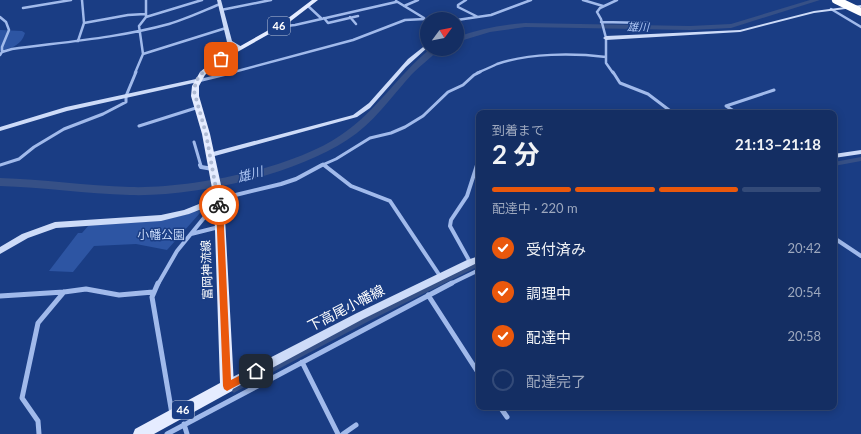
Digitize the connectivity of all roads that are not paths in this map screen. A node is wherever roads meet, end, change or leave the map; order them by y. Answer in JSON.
{"nodes":[{"id":1,"x":71,"y":0,"type":"edge"},
{"id":2,"x":82,"y":0,"type":"edge"},
{"id":3,"x":146,"y":0,"type":"edge"},
{"id":4,"x":202,"y":0,"type":"edge"},
{"id":5,"x":271,"y":0,"type":"edge"},
{"id":6,"x":315,"y":0,"type":"edge"},
{"id":7,"x":400,"y":0,"type":"edge"},
{"id":8,"x":418,"y":0,"type":"edge"},
{"id":9,"x":466,"y":0,"type":"edge"},
{"id":10,"x":531,"y":0,"type":"edge"},
{"id":11,"x":583,"y":0,"type":"edge"},
{"id":12,"x":617,"y":0,"type":"edge"},
{"id":13,"x":836,"y":0,"type":"edge"},
{"id":14,"x":842,"y":0,"type":"edge"},
{"id":15,"x":395,"y":1,"type":"edge"},
{"id":16,"x":219,"y":2,"type":"edge"},
{"id":17,"x":308,"y":6,"type":"junction"},
{"id":18,"x":404,"y":6,"type":"junction"},
{"id":19,"x":603,"y":6,"type":"junction"},
{"id":20,"x":23,"y":8,"type":"dead end"},
{"id":21,"x":831,"y":9,"type":"junction"},
{"id":22,"x":861,"y":9,"type":"edge"},
{"id":23,"x":222,"y":10,"type":"junction"},
{"id":24,"x":347,"y":14,"type":"junction"},
{"id":25,"x":420,"y":15,"type":"edge"},
{"id":26,"x":146,"y":16,"type":"junction"},
{"id":27,"x":358,"y":16,"type":"dead end"},
{"id":28,"x":0,"y":17,"type":"edge"},
{"id":29,"x":478,"y":17,"type":"junction"},
{"id":30,"x":351,"y":18,"type":"junction"},
{"id":31,"x":323,"y":19,"type":"junction"},
{"id":32,"x":420,"y":19,"type":"edge"},
{"id":33,"x":464,"y":19,"type":"edge"},
{"id":34,"x":648,"y":22,"type":"dead end"},
{"id":35,"x":84,"y":23,"type":"junction"},
{"id":36,"x":602,"y":23,"type":"junction"},
{"id":37,"x":356,"y":24,"type":"dead end"},
{"id":38,"x":861,"y":26,"type":"edge"},
{"id":39,"x":277,"y":27,"type":"junction"},
{"id":40,"x":226,"y":28,"type":"junction"},
{"id":41,"x":140,"y":30,"type":"junction"},
{"id":42,"x":605,"y":35,"type":"junction"},
{"id":43,"x":78,"y":41,"type":"junction"},
{"id":44,"x":240,"y":48,"type":"junction"},
{"id":45,"x":420,"y":51,"type":"edge"},
{"id":46,"x":1,"y":54,"type":"edge"},
{"id":47,"x":142,"y":54,"type":"junction"},
{"id":48,"x":606,"y":57,"type":"junction"},
{"id":49,"x":196,"y":81,"type":"junction"},
{"id":50,"x":774,"y":90,"type":"dead end"},
{"id":51,"x":126,"y":96,"type":"junction"},
{"id":52,"x":199,"y":107,"type":"junction"},
{"id":53,"x":669,"y":110,"type":"edge"},
{"id":54,"x":732,"y":110,"type":"edge"},
{"id":55,"x":139,"y":126,"type":"dead end"},
{"id":56,"x":0,"y":129,"type":"edge"},
{"id":57,"x":194,"y":142,"type":"dead end"},
{"id":58,"x":861,"y":152,"type":"edge"},
{"id":59,"x":211,"y":155,"type":"junction"},
{"id":60,"x":837,"y":156,"type":"edge"},
{"id":61,"x":323,"y":164,"type":"junction"},
{"id":62,"x":0,"y":166,"type":"edge"},
{"id":63,"x":476,"y":169,"type":"edge"},
{"id":64,"x":214,"y":172,"type":"junction"},
{"id":65,"x":216,"y":200,"type":"junction"},
{"id":66,"x":220,"y":227,"type":"junction"},
{"id":67,"x":190,"y":234,"type":"junction"},
{"id":68,"x":837,"y":240,"type":"edge"},
{"id":69,"x":0,"y":251,"type":"edge"},
{"id":70,"x":861,"y":256,"type":"edge"},
{"id":71,"x":474,"y":260,"type":"edge"},
{"id":72,"x":476,"y":271,"type":"edge"},
{"id":73,"x":440,"y":276,"type":"junction"},
{"id":74,"x":64,"y":292,"type":"junction"},
{"id":75,"x":153,"y":292,"type":"junction"},
{"id":76,"x":428,"y":295,"type":"junction"},
{"id":77,"x":0,"y":296,"type":"edge"},
{"id":78,"x":302,"y":362,"type":"junction"},
{"id":79,"x":476,"y":369,"type":"edge"},
{"id":80,"x":227,"y":386,"type":"junction"},
{"id":81,"x":502,"y":410,"type":"edge"},
{"id":82,"x":172,"y":416,"type":"junction"},
{"id":83,"x":507,"y":417,"type":"dead end"},
{"id":84,"x":184,"y":424,"type":"junction"},
{"id":85,"x":356,"y":425,"type":"dead end"},
{"id":86,"x":39,"y":434,"type":"edge"},
{"id":87,"x":140,"y":434,"type":"edge"},
{"id":88,"x":167,"y":434,"type":"edge"},
{"id":89,"x":187,"y":434,"type":"edge"},
{"id":90,"x":338,"y":434,"type":"edge"},
{"id":91,"x":343,"y":434,"type":"edge"}],
"edges":[{"from":1,"to":20,"type":"street"},
{"from":2,"to":35,"type":"street"},
{"from":3,"to":26,"type":"street"},
{"from":4,"to":26,"type":"street"},
{"from":5,"to":23,"type":"street"},
{"from":6,"to":17,"type":"main road","number":"46"},
{"from":7,"to":15,"type":"street"},
{"from":8,"to":18,"type":"street"},
{"from":9,"to":29,"type":"street"},
{"from":10,"to":29,"type":"street"},
{"from":11,"to":19,"type":"street"},
{"from":12,"to":19,"type":"street"},
{"from":13,"to":22,"type":"highway","bridge":true},
{"from":14,"to":22,"type":"highway","bridge":true},
{"from":15,"to":18,"type":"street"},
{"from":15,"to":24,"type":"street"},
{"from":16,"to":23,"type":"street"},
{"from":16,"to":41,"type":"street"},
{"from":17,"to":31,"type":"street"},
{"from":17,"to":39,"type":"main road","number":"46"},
{"from":18,"to":25,"type":"street"},
{"from":19,"to":36,"type":"street"},
{"from":21,"to":22,"type":"street"},
{"from":21,"to":38,"type":"street"},
{"from":21,"to":42,"type":"street"},
{"from":23,"to":40,"type":"street"},
{"from":24,"to":30,"type":"street"},
{"from":24,"to":31,"type":"street"},
{"from":26,"to":35,"type":"street"},
{"from":26,"to":41,"type":"street"},
{"from":27,"to":30,"type":"street"},
{"from":28,"to":46,"type":"street"},
{"from":29,"to":33,"type":"street"},
{"from":30,"to":31,"type":"street"},
{"from":30,"to":37,"type":"street"},
{"from":31,"to":39,"type":"street"},
{"from":32,"to":49,"type":"street"},
{"from":34,"to":36,"type":"street"},
{"from":35,"to":43,"type":"street"},
{"from":36,"to":42,"type":"street"},
{"from":39,"to":44,"type":"main road","number":"46"},
{"from":40,"to":44,"type":"street"},
{"from":40,"to":47,"type":"street"},
{"from":41,"to":43,"type":"street"},
{"from":41,"to":47,"type":"street"},
{"from":42,"to":48,"type":"street"},
{"from":43,"to":46,"type":"street"},
{"from":44,"to":49,"type":"main road","number":"46"},
{"from":45,"to":59,"type":"street"},
{"from":47,"to":51,"type":"street"},
{"from":48,"to":53,"type":"street"},
{"from":48,"to":61,"type":"street"},
{"from":49,"to":51,"type":"street"},
{"from":49,"to":52,"type":"main road","name":"富岡神流線"},
{"from":50,"to":54,"type":"street"},
{"from":51,"to":56,"type":"street"},
{"from":51,"to":62,"type":"street"},
{"from":52,"to":55,"type":"street"},
{"from":52,"to":59,"type":"main road","name":"富岡神流線"},
{"from":57,"to":64,"type":"street"},
{"from":58,"to":60,"type":"street"},
{"from":59,"to":64,"type":"main road","name":"富岡神流線"},
{"from":61,"to":65,"type":"street"},
{"from":61,"to":73,"type":"street"},
{"from":63,"to":71,"type":"street"},
{"from":64,"to":65,"type":"main road","name":"富岡神流線"},
{"from":65,"to":66,"type":"main road","name":"富岡神流線"},
{"from":65,"to":67,"type":"street"},
{"from":65,"to":69,"type":"street"},
{"from":66,"to":67,"type":"street"},
{"from":66,"to":80,"type":"main road","name":"富岡神流線"},
{"from":67,"to":75,"type":"street"},
{"from":68,"to":70,"type":"street"},
{"from":71,"to":73,"type":"street","name":"下高尾小幡線"},
{"from":72,"to":76,"type":"street"},
{"from":73,"to":80,"type":"street","name":"下高尾小幡線"},
{"from":74,"to":75,"type":"street"},
{"from":74,"to":77,"type":"street"},
{"from":74,"to":86,"type":"street"},
{"from":75,"to":82,"type":"street"},
{"from":76,"to":78,"type":"street"},
{"from":76,"to":79,"type":"street"},
{"from":78,"to":84,"type":"street"},
{"from":78,"to":90,"type":"street"},
{"from":80,"to":82,"type":"main road","number":"46"},
{"from":81,"to":83,"type":"street"},
{"from":82,"to":87,"type":"main road","number":"46"},
{"from":84,"to":88,"type":"street"},
{"from":84,"to":89,"type":"street"},
{"from":85,"to":91,"type":"street"}]}
